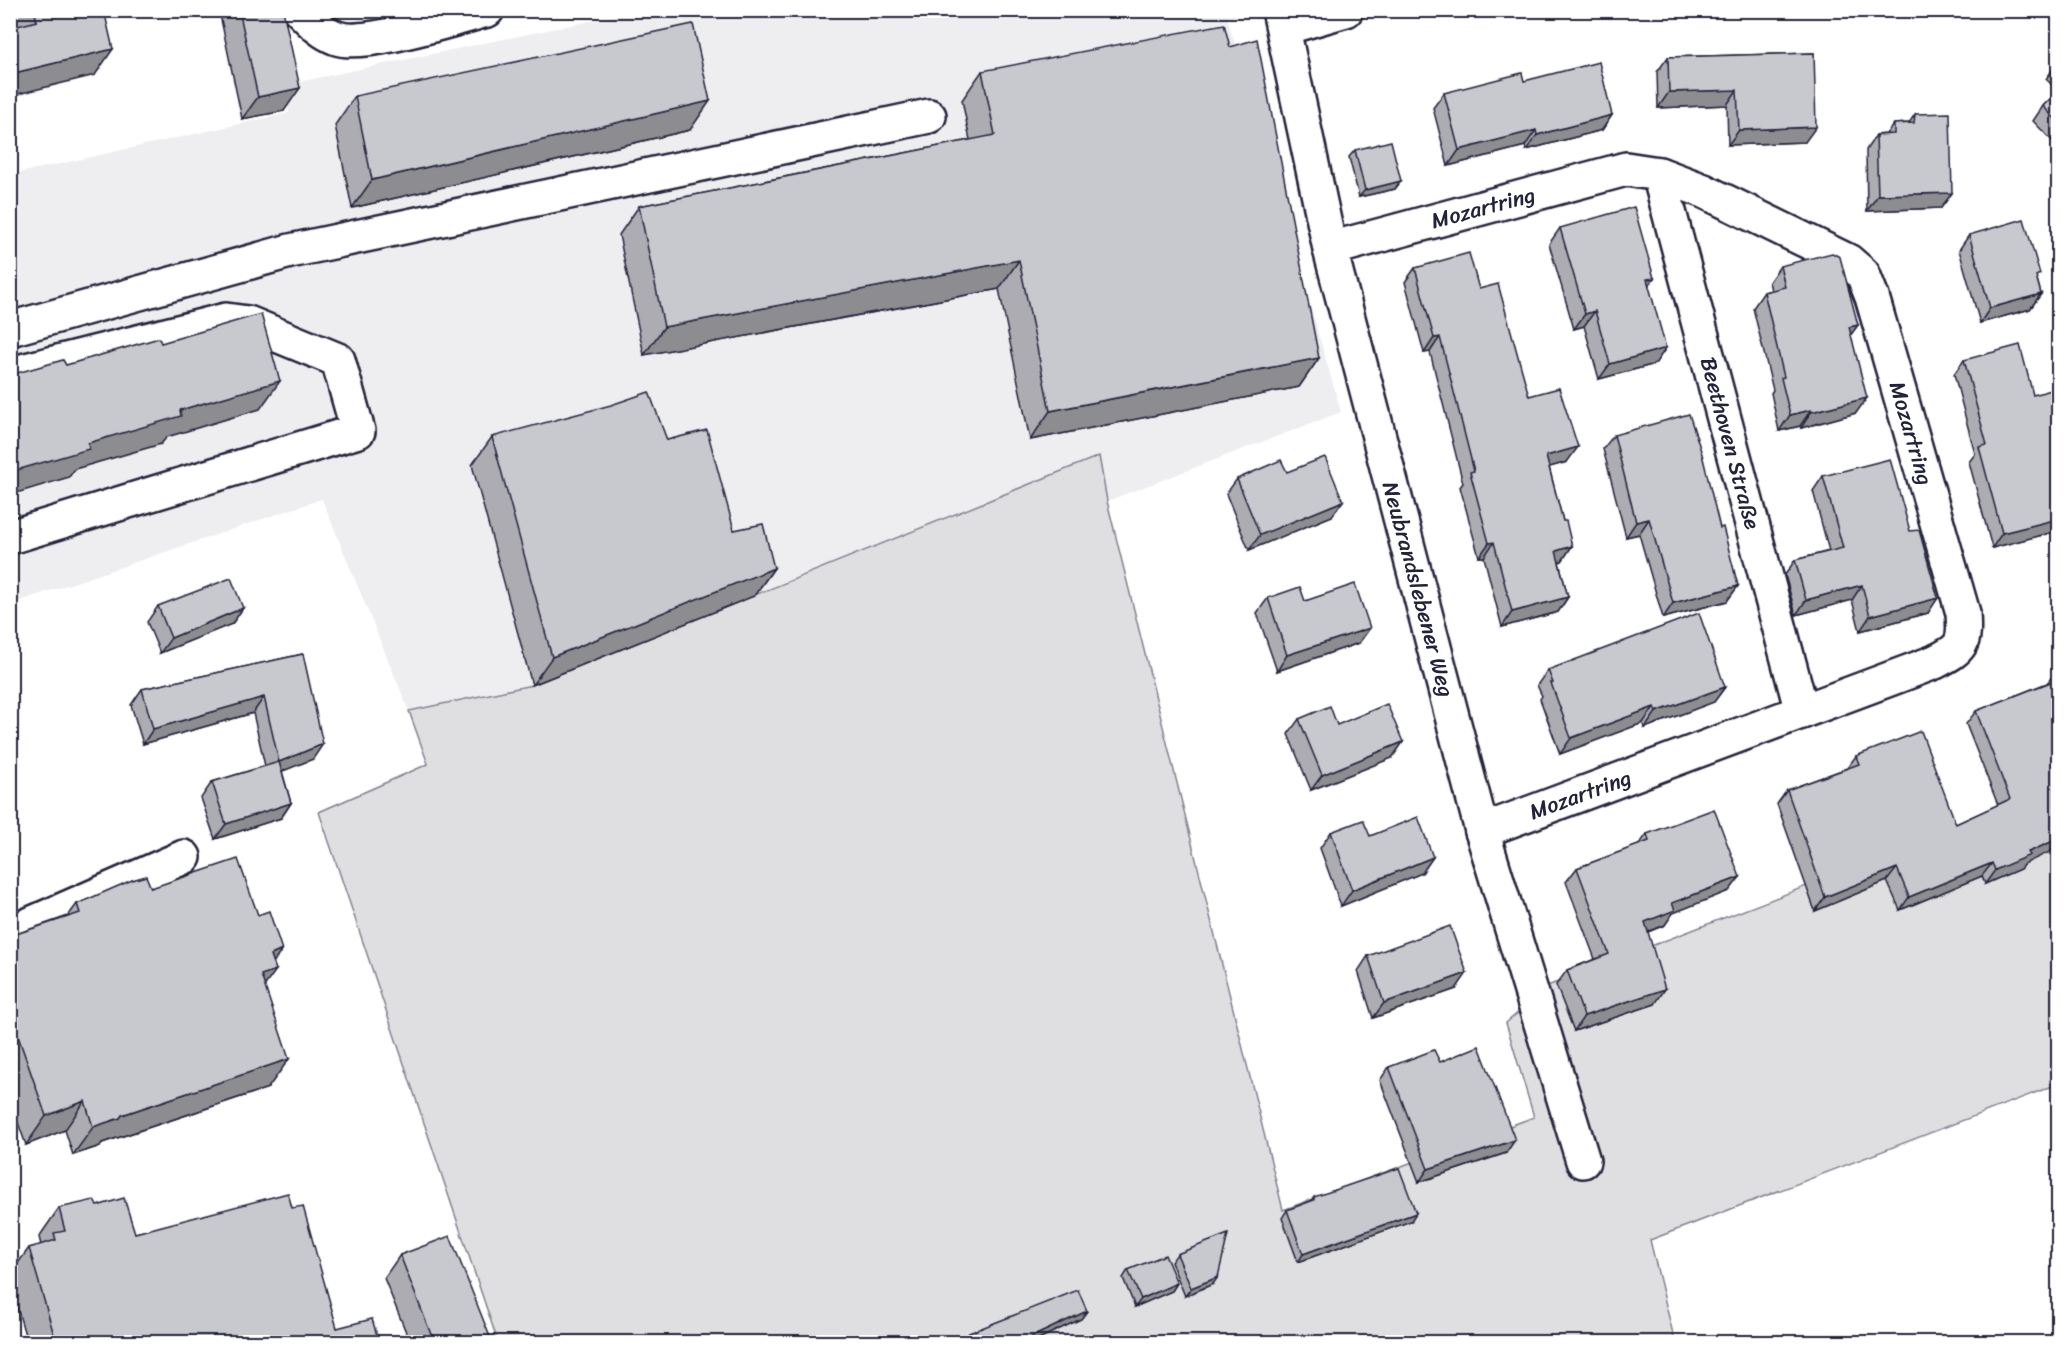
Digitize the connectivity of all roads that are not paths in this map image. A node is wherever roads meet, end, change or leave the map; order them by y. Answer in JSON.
{"nodes":[{"id":1,"x":300,"y":10,"type":"edge"},
{"id":2,"x":487,"y":10,"type":"edge"},
{"id":3,"x":1346,"y":10,"type":"edge"},
{"id":4,"x":1282,"y":19,"type":"edge"},
{"id":5,"x":928,"y":116,"type":"dead end"},
{"id":6,"x":1659,"y":174,"type":"junction"},
{"id":7,"x":1330,"y":249,"type":"junction"},
{"id":8,"x":10,"y":329,"type":"edge"},
{"id":9,"x":10,"y":374,"type":"edge"},
{"id":10,"x":10,"y":537,"type":"edge"},
{"id":11,"x":1802,"y":712,"type":"junction"},
{"id":12,"x":1482,"y":831,"type":"junction"},
{"id":13,"x":184,"y":857,"type":"dead end"},
{"id":14,"x":10,"y":933,"type":"edge"},
{"id":15,"x":1583,"y":1161,"type":"dead end"}],
"edges":[{"from":1,"to":2,"type":"street"},
{"from":3,"to":4,"type":"street"},
{"from":4,"to":7,"type":"street","name":"Neubrandslebener Weg"},
{"from":5,"to":8,"type":"street"},
{"from":6,"to":7,"type":"street","name":"Mozartring"},
{"from":6,"to":11,"type":"street","name":"Beethoven Straße"},
{"from":6,"to":11,"type":"street","name":"Mozartring"},
{"from":7,"to":12,"type":"street","name":"Neubrandslebener Weg"},
{"from":9,"to":10,"type":"street"},
{"from":11,"to":12,"type":"street","name":"Mozartring"},
{"from":12,"to":15,"type":"street","name":"Neubrandslebener Weg"},
{"from":13,"to":14,"type":"street"}]}
